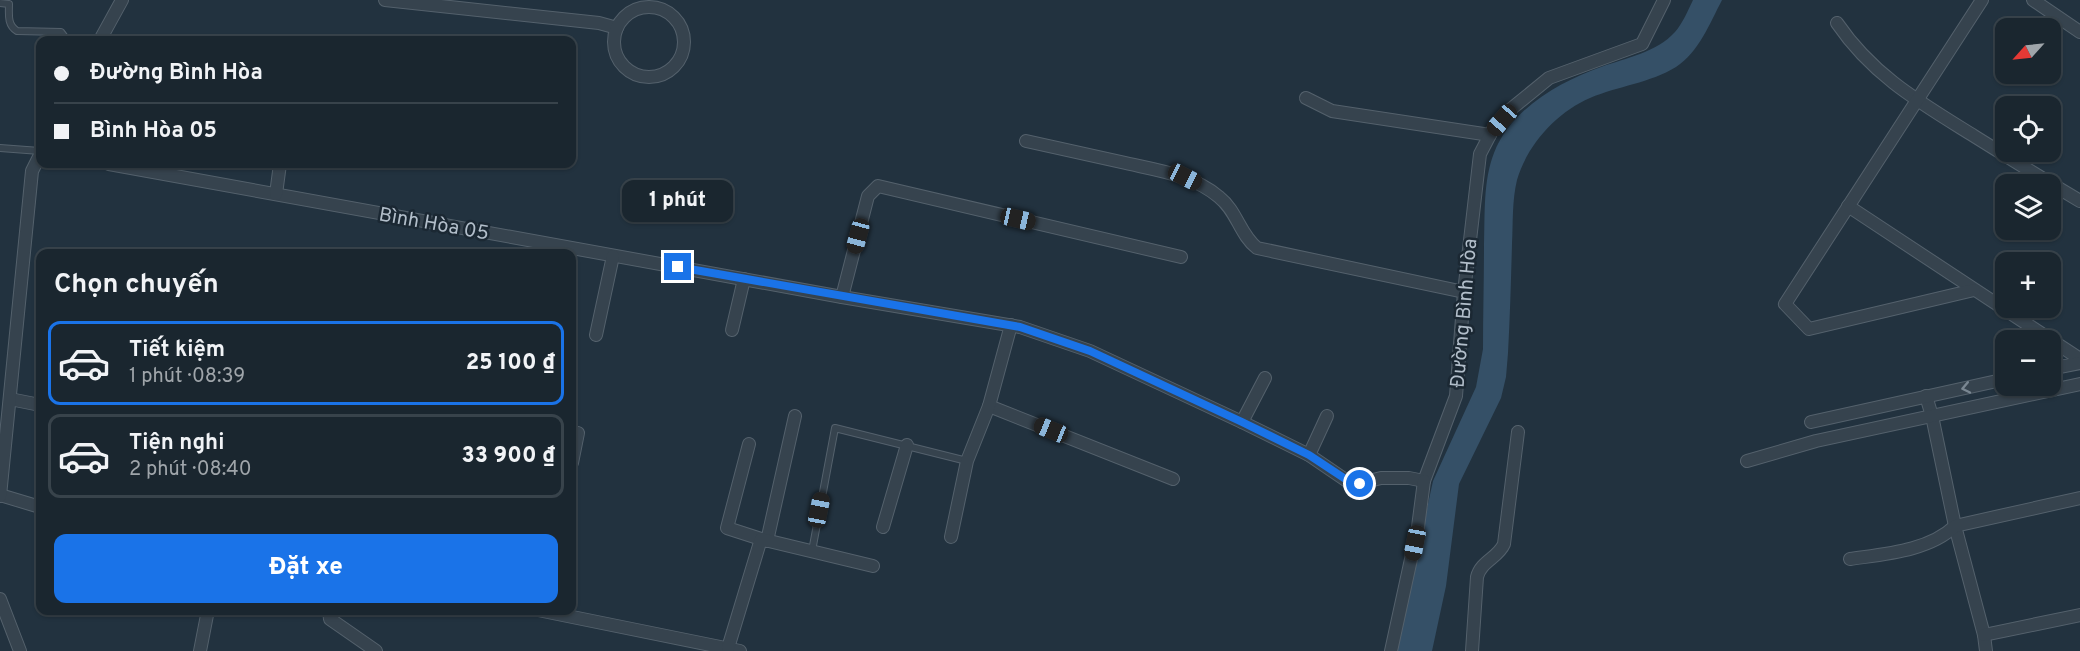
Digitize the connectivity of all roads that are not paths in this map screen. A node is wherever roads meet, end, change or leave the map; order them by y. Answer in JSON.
{"nodes":[{"id":1,"x":122,"y":0,"type":"edge"},
{"id":2,"x":385,"y":0,"type":"edge"},
{"id":3,"x":1664,"y":0,"type":"edge"},
{"id":4,"x":1982,"y":0,"type":"edge"},
{"id":5,"x":2033,"y":0,"type":"edge"},
{"id":6,"x":0,"y":3,"type":"edge"},
{"id":7,"x":1837,"y":23,"type":"dead end"},
{"id":8,"x":617,"y":27,"type":"junction"},
{"id":9,"x":2080,"y":32,"type":"edge"},
{"id":10,"x":64,"y":36,"type":"edge"},
{"id":11,"x":102,"y":36,"type":"edge"},
{"id":12,"x":1306,"y":98,"type":"dead end"},
{"id":13,"x":1917,"y":101,"type":"junction"},
{"id":14,"x":1490,"y":135,"type":"junction"},
{"id":15,"x":1026,"y":141,"type":"dead end"},
{"id":16,"x":0,"y":148,"type":"edge"},
{"id":17,"x":36,"y":152,"type":"edge"},
{"id":18,"x":36,"y":162,"type":"edge"},
{"id":19,"x":131,"y":168,"type":"edge"},
{"id":20,"x":279,"y":168,"type":"edge"},
{"id":21,"x":276,"y":194,"type":"junction"},
{"id":22,"x":2080,"y":201,"type":"edge"},
{"id":23,"x":1848,"y":206,"type":"junction"},
{"id":24,"x":575,"y":249,"type":"edge"},
{"id":25,"x":576,"y":249,"type":"edge"},
{"id":26,"x":613,"y":256,"type":"junction"},
{"id":27,"x":1181,"y":257,"type":"dead end"},
{"id":28,"x":744,"y":279,"type":"junction"},
{"id":29,"x":1974,"y":290,"type":"junction"},
{"id":30,"x":1464,"y":292,"type":"junction"},
{"id":31,"x":842,"y":297,"type":"junction"},
{"id":32,"x":1011,"y":325,"type":"junction"},
{"id":33,"x":732,"y":330,"type":"dead end"},
{"id":34,"x":596,"y":335,"type":"dead end"},
{"id":35,"x":2080,"y":361,"type":"edge"},
{"id":36,"x":2061,"y":366,"type":"edge"},
{"id":37,"x":1265,"y":378,"type":"dead end"},
{"id":38,"x":1995,"y":381,"type":"edge"},
{"id":39,"x":2080,"y":384,"type":"edge"},
{"id":40,"x":1926,"y":396,"type":"junction"},
{"id":41,"x":10,"y":399,"type":"junction"},
{"id":42,"x":36,"y":404,"type":"edge"},
{"id":43,"x":989,"y":406,"type":"junction"},
{"id":44,"x":795,"y":416,"type":"dead end"},
{"id":45,"x":1327,"y":416,"type":"dead end"},
{"id":46,"x":1932,"y":416,"type":"junction"},
{"id":47,"x":1242,"y":422,"type":"junction"},
{"id":48,"x":1811,"y":422,"type":"dead end"},
{"id":49,"x":1518,"y":432,"type":"dead end"},
{"id":50,"x":578,"y":433,"type":"dead end"},
{"id":51,"x":576,"y":443,"type":"edge"},
{"id":52,"x":749,"y":444,"type":"dead end"},
{"id":53,"x":907,"y":445,"type":"junction"},
{"id":54,"x":1309,"y":455,"type":"junction"},
{"id":55,"x":967,"y":461,"type":"junction"},
{"id":56,"x":1748,"y":461,"type":"dead end"},
{"id":57,"x":1173,"y":478,"type":"dead end"},
{"id":58,"x":1424,"y":481,"type":"junction"},
{"id":59,"x":0,"y":496,"type":"edge"},
{"id":60,"x":2080,"y":498,"type":"edge"},
{"id":61,"x":36,"y":506,"type":"edge"},
{"id":62,"x":1955,"y":526,"type":"junction"},
{"id":63,"x":883,"y":527,"type":"dead end"},
{"id":64,"x":951,"y":537,"type":"dead end"},
{"id":65,"x":764,"y":540,"type":"junction"},
{"id":66,"x":812,"y":551,"type":"junction"},
{"id":67,"x":1850,"y":559,"type":"dead end"},
{"id":68,"x":873,"y":566,"type":"dead end"},
{"id":69,"x":0,"y":599,"type":"edge"},
{"id":70,"x":207,"y":615,"type":"edge"},
{"id":71,"x":330,"y":615,"type":"edge"},
{"id":72,"x":560,"y":615,"type":"edge"},
{"id":73,"x":2080,"y":615,"type":"edge"},
{"id":74,"x":1984,"y":634,"type":"junction"},
{"id":75,"x":734,"y":650,"type":"edge"},
{"id":76,"x":20,"y":651,"type":"edge"},
{"id":77,"x":200,"y":651,"type":"edge"},
{"id":78,"x":376,"y":651,"type":"edge"},
{"id":79,"x":1391,"y":651,"type":"edge"},
{"id":80,"x":1472,"y":651,"type":"edge"},
{"id":81,"x":1978,"y":651,"type":"edge"},
{"id":82,"x":1986,"y":651,"type":"edge"}],
"edges":[{"from":1,"to":11,"type":"street"},
{"from":2,"to":8,"type":"street"},
{"from":3,"to":14,"type":"street","name":"Đường Bình Hòa"},
{"from":4,"to":13,"type":"street"},
{"from":5,"to":9,"type":"street"},
{"from":6,"to":10,"type":"lane"},
{"from":7,"to":13,"type":"street"},
{"from":8,"to":8,"type":"street"},
{"from":12,"to":14,"type":"street"},
{"from":13,"to":22,"type":"street"},
{"from":13,"to":23,"type":"street"},
{"from":14,"to":30,"type":"street","name":"Đường Bình Hòa"},
{"from":15,"to":30,"type":"street"},
{"from":16,"to":17,"type":"lane"},
{"from":18,"to":41,"type":"street"},
{"from":19,"to":21,"type":"street","name":"Bình Hòa 05"},
{"from":20,"to":21,"type":"street"},
{"from":21,"to":24,"type":"street","name":"Bình Hòa 05"},
{"from":23,"to":29,"type":"street"},
{"from":23,"to":29,"type":"street"},
{"from":25,"to":26,"type":"street","name":"Bình Hòa 05"},
{"from":26,"to":28,"type":"street","name":"Bình Hòa 05"},
{"from":26,"to":34,"type":"street"},
{"from":27,"to":31,"type":"street"},
{"from":28,"to":31,"type":"street","name":"Bình Hòa 05"},
{"from":28,"to":33,"type":"street"},
{"from":29,"to":35,"type":"street"},
{"from":30,"to":58,"type":"street","name":"Đường Bình Hòa"},
{"from":31,"to":32,"type":"street","name":"Bình Hòa 05"},
{"from":32,"to":43,"type":"street"},
{"from":32,"to":47,"type":"street","name":"Bình Hòa 05"},
{"from":35,"to":36,"type":"street"},
{"from":37,"to":47,"type":"street"},
{"from":38,"to":40,"type":"street","one_way":true},
{"from":39,"to":46,"type":"street"},
{"from":40,"to":46,"type":"street"},
{"from":40,"to":48,"type":"street"},
{"from":41,"to":42,"type":"street"},
{"from":41,"to":59,"type":"street"},
{"from":43,"to":55,"type":"street"},
{"from":43,"to":57,"type":"street"},
{"from":44,"to":65,"type":"street"},
{"from":45,"to":54,"type":"street"},
{"from":46,"to":56,"type":"street"},
{"from":46,"to":62,"type":"street"},
{"from":47,"to":54,"type":"street"},
{"from":49,"to":80,"type":"street"},
{"from":50,"to":51,"type":"street"},
{"from":52,"to":65,"type":"street"},
{"from":53,"to":55,"type":"lane"},
{"from":53,"to":63,"type":"street"},
{"from":53,"to":66,"type":"lane"},
{"from":54,"to":58,"type":"street"},
{"from":55,"to":64,"type":"street"},
{"from":58,"to":79,"type":"street","name":"Đường Bình Hòa"},
{"from":59,"to":61,"type":"street"},
{"from":60,"to":62,"type":"street"},
{"from":62,"to":67,"type":"street"},
{"from":62,"to":74,"type":"street"},
{"from":65,"to":66,"type":"street"},
{"from":65,"to":75,"type":"street"},
{"from":66,"to":68,"type":"street"},
{"from":69,"to":76,"type":"street"},
{"from":70,"to":77,"type":"street"},
{"from":71,"to":78,"type":"street"},
{"from":72,"to":75,"type":"street"},
{"from":73,"to":74,"type":"street"},
{"from":74,"to":81,"type":"street"},
{"from":74,"to":82,"type":"street"}]}
